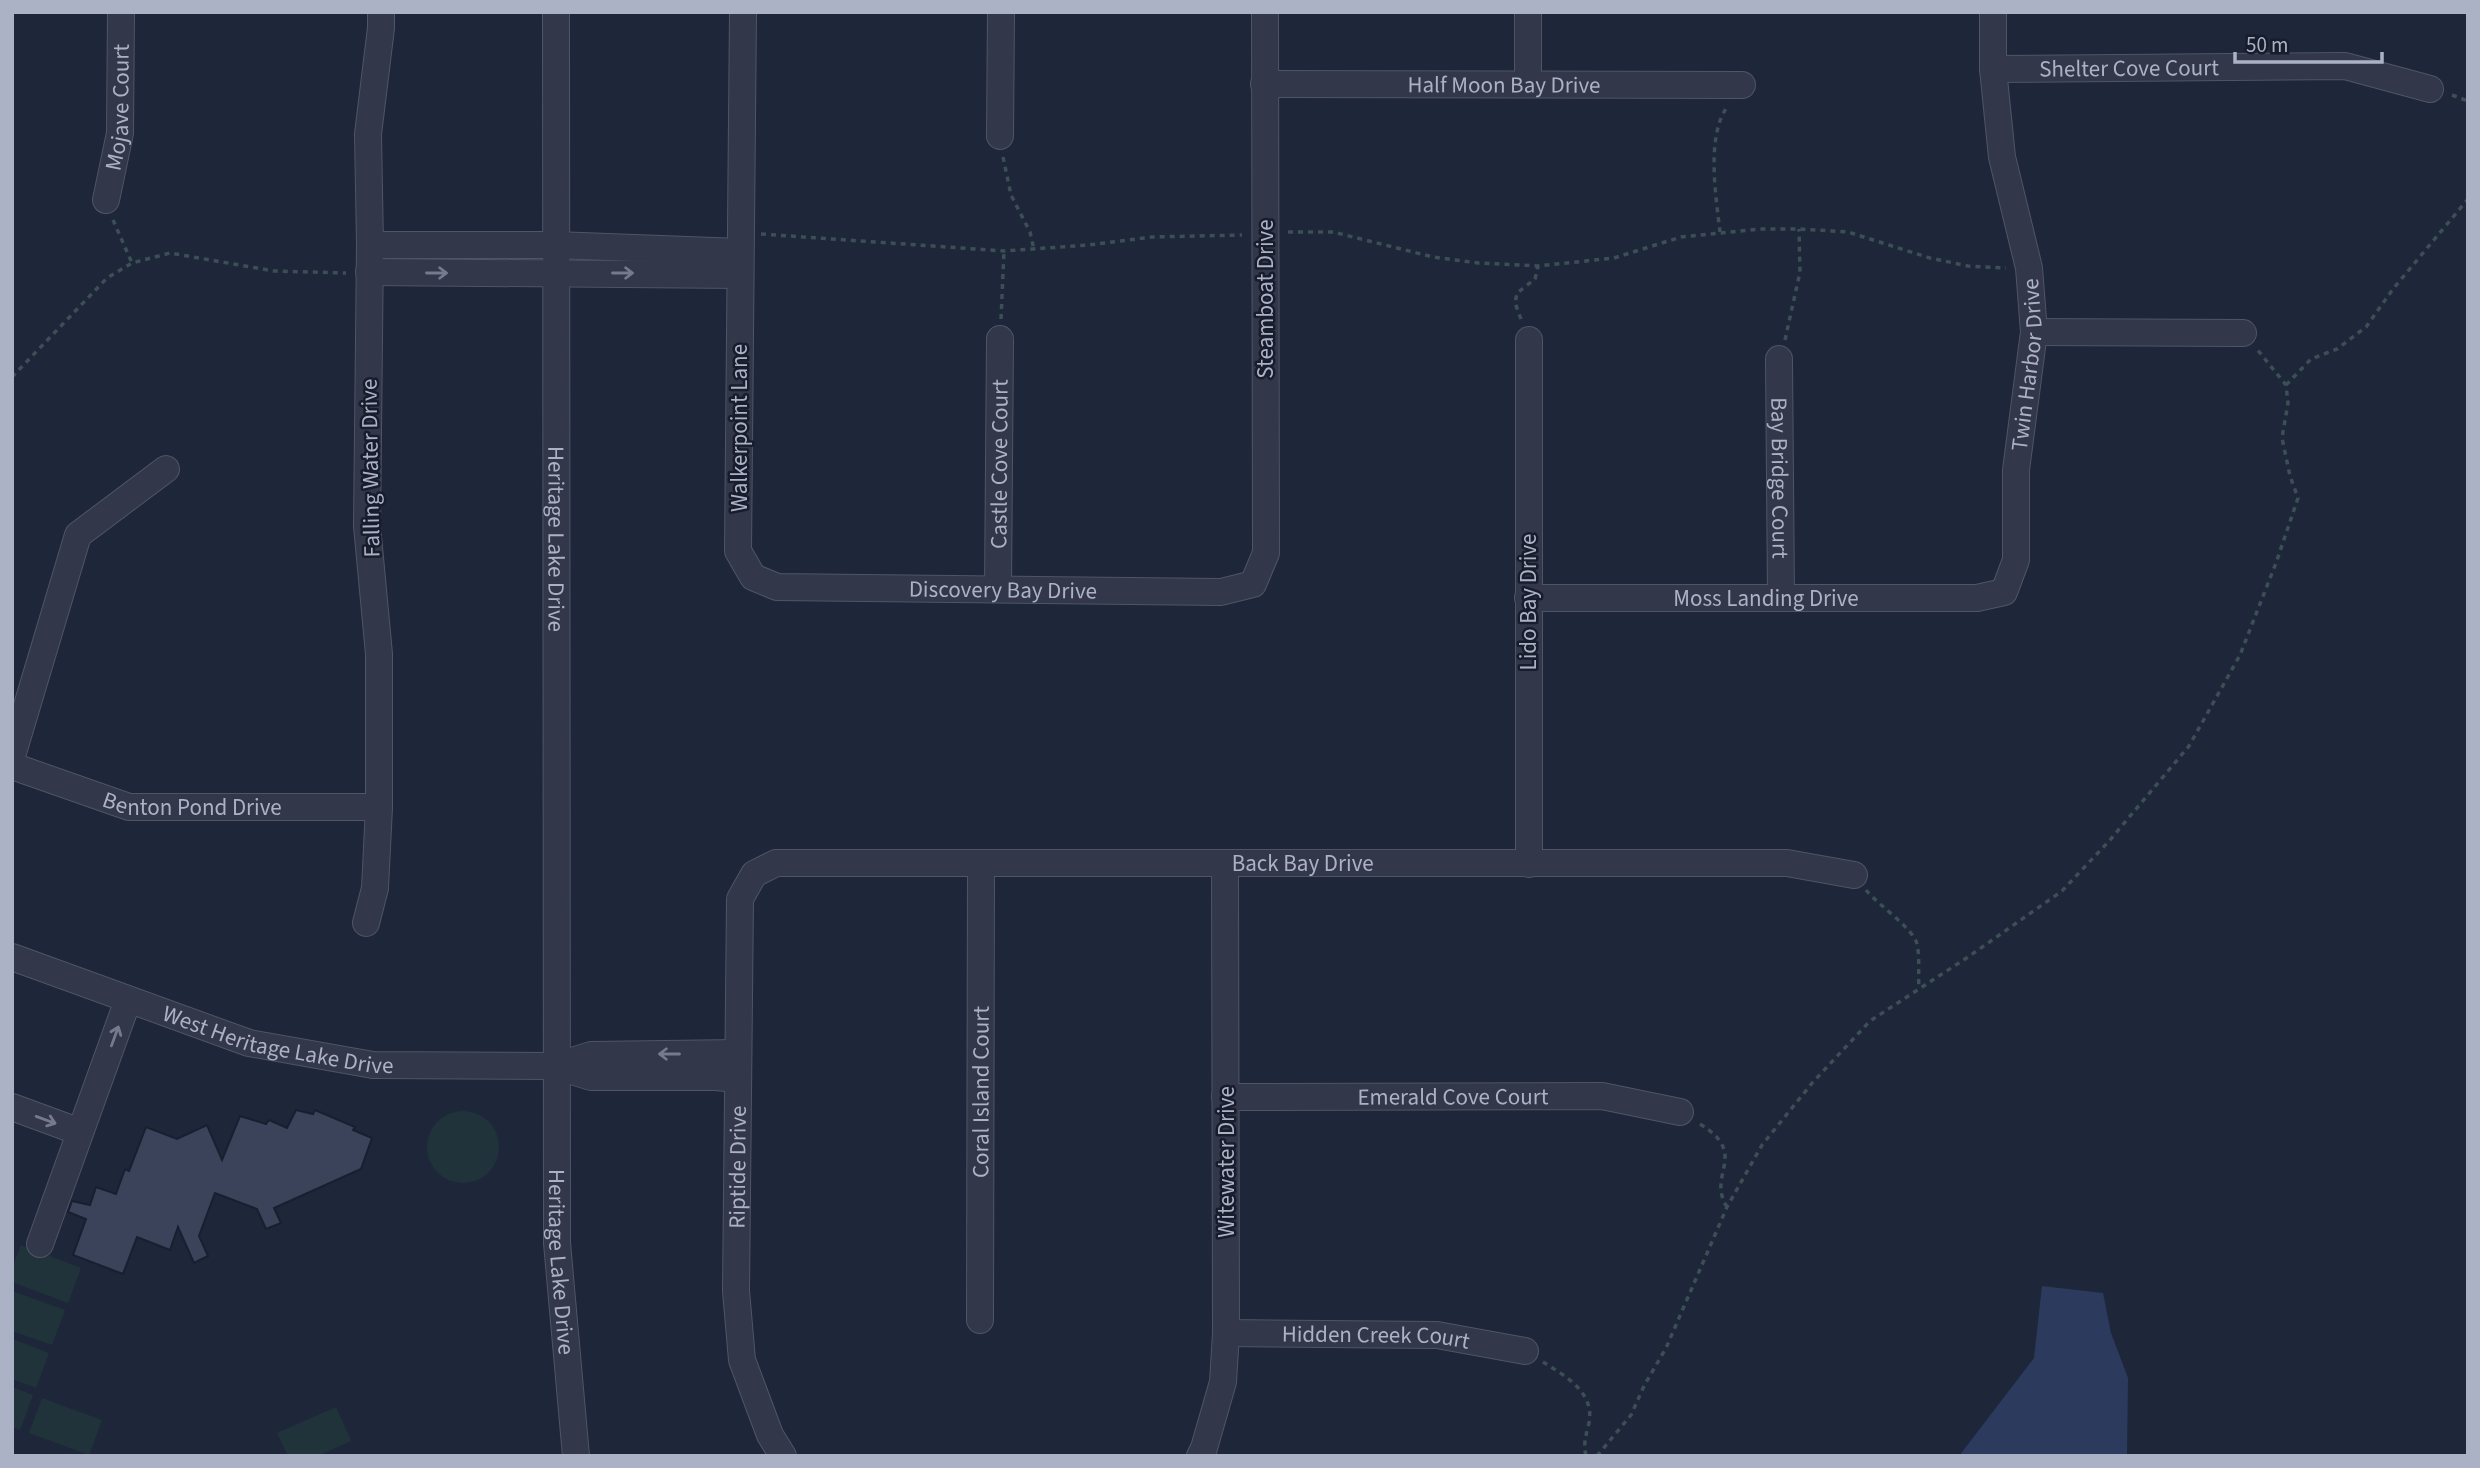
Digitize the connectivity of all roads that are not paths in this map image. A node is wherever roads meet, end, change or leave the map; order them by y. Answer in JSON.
{"nodes":[{"id":1,"x":121,"y":12,"type":"edge"},
{"id":2,"x":381,"y":12,"type":"edge"},
{"id":3,"x":556,"y":12,"type":"edge"},
{"id":4,"x":743,"y":12,"type":"edge"},
{"id":5,"x":1001,"y":12,"type":"edge"},
{"id":6,"x":1265,"y":12,"type":"edge"},
{"id":7,"x":1528,"y":12,"type":"edge"},
{"id":8,"x":1993,"y":12,"type":"edge"},
{"id":9,"x":1993,"y":69,"type":"junction"},
{"id":10,"x":1264,"y":84,"type":"junction"},
{"id":11,"x":1528,"y":84,"type":"junction"},
{"id":12,"x":1742,"y":85,"type":"road end"},
{"id":13,"x":2430,"y":89,"type":"dead end"},
{"id":14,"x":1000,"y":136,"type":"road end"},
{"id":15,"x":106,"y":200,"type":"road end"},
{"id":16,"x":370,"y":245,"type":"junction"},
{"id":17,"x":555,"y":245,"type":"junction"},
{"id":18,"x":740,"y":253,"type":"junction"},
{"id":19,"x":369,"y":272,"type":"junction"},
{"id":20,"x":555,"y":273,"type":"junction"},
{"id":21,"x":2034,"y":332,"type":"junction"},
{"id":22,"x":2243,"y":333,"type":"road end"},
{"id":23,"x":1000,"y":340,"type":"road end"},
{"id":24,"x":1529,"y":340,"type":"road end"},
{"id":25,"x":1779,"y":359,"type":"road end"},
{"id":26,"x":166,"y":469,"type":"dead end"},
{"id":27,"x":753,"y":577,"type":"joint"},
{"id":28,"x":1253,"y":584,"type":"joint"},
{"id":29,"x":998,"y":588,"type":"junction"},
{"id":30,"x":2004,"y":592,"type":"joint"},
{"id":31,"x":1528,"y":598,"type":"junction"},
{"id":32,"x":1781,"y":598,"type":"junction"},
{"id":33,"x":12,"y":756,"type":"edge"},
{"id":34,"x":12,"y":766,"type":"edge"},
{"id":35,"x":379,"y":807,"type":"junction"},
{"id":36,"x":981,"y":864,"type":"junction"},
{"id":37,"x":1529,"y":864,"type":"junction"},
{"id":38,"x":1225,"y":865,"type":"junction"},
{"id":39,"x":754,"y":874,"type":"joint"},
{"id":40,"x":1854,"y":875,"type":"road end"},
{"id":41,"x":366,"y":923,"type":"dead end"},
{"id":42,"x":12,"y":957,"type":"edge"},
{"id":43,"x":128,"y":1000,"type":"junction"},
{"id":44,"x":556,"y":1066,"type":"junction"},
{"id":45,"x":737,"y":1066,"type":"junction"},
{"id":46,"x":1225,"y":1097,"type":"junction"},
{"id":47,"x":12,"y":1107,"type":"edge"},
{"id":48,"x":1680,"y":1112,"type":"road end"},
{"id":49,"x":80,"y":1132,"type":"junction"},
{"id":50,"x":40,"y":1244,"type":"dead end"},
{"id":51,"x":980,"y":1320,"type":"dead end"},
{"id":52,"x":1226,"y":1334,"type":"junction"},
{"id":53,"x":1525,"y":1351,"type":"road end"},
{"id":54,"x":576,"y":1456,"type":"edge"},
{"id":55,"x":783,"y":1456,"type":"edge"},
{"id":56,"x":1200,"y":1456,"type":"edge"}],
"edges":[{"from":1,"to":15,"type":"street","name":"Mojave Court"},
{"from":2,"to":16,"type":"street","name":"Falling Water Drive"},
{"from":3,"to":17,"type":"street","name":"Heritage Lake Drive"},
{"from":4,"to":18,"type":"street","name":"Walkerpoint Lane"},
{"from":5,"to":14,"type":"street"},
{"from":6,"to":10,"type":"street","name":"Steamboat Drive"},
{"from":7,"to":11,"type":"street"},
{"from":8,"to":9,"type":"street","name":"Twin Harbor Drive"},
{"from":9,"to":13,"type":"street","name":"Shelter Cove Court"},
{"from":9,"to":21,"type":"street","name":"Twin Harbor Drive"},
{"from":10,"to":11,"type":"street","name":"Half Moon Bay Drive"},
{"from":10,"to":28,"type":"street","name":"Steamboat Drive"},
{"from":11,"to":12,"type":"street","name":"Half Moon Bay Drive"},
{"from":16,"to":17,"type":"street"},
{"from":16,"to":19,"type":"street","name":"Falling Water Drive"},
{"from":17,"to":18,"type":"street"},
{"from":17,"to":20,"type":"street","name":"Heritage Lake Drive"},
{"from":20,"to":18,"type":"street","one_way":true},
{"from":18,"to":27,"type":"street","name":"Walkerpoint Lane"},
{"from":19,"to":20,"type":"street","one_way":true},
{"from":19,"to":35,"type":"street","name":"Falling Water Drive"},
{"from":20,"to":44,"type":"street","name":"Heritage Lake Drive"},
{"from":21,"to":22,"type":"street"},
{"from":21,"to":30,"type":"street","name":"Twin Harbor Drive"},
{"from":23,"to":29,"type":"street","name":"Castle Cove Court"},
{"from":24,"to":31,"type":"street","name":"Lido Bay Drive"},
{"from":25,"to":32,"type":"street","name":"Bay Bridge Court"},
{"from":26,"to":33,"type":"street"},
{"from":27,"to":29,"type":"street","name":"Discovery Bay Drive"},
{"from":28,"to":29,"type":"street","name":"Discovery Bay Drive"},
{"from":30,"to":32,"type":"street","name":"Moss Landing Drive"},
{"from":31,"to":32,"type":"street","name":"Moss Landing Drive"},
{"from":31,"to":37,"type":"street","name":"Lido Bay Drive"},
{"from":34,"to":35,"type":"street","name":"Benton Pond Drive"},
{"from":35,"to":41,"type":"street","name":"Falling Water Drive"},
{"from":36,"to":38,"type":"street","name":"Back Bay Drive"},
{"from":36,"to":39,"type":"street","name":"Back Bay Drive"},
{"from":36,"to":51,"type":"street","name":"Coral Island Court"},
{"from":37,"to":38,"type":"street","name":"Back Bay Drive"},
{"from":37,"to":40,"type":"street","name":"Back Bay Drive"},
{"from":38,"to":46,"type":"street","name":"Witewater Drive"},
{"from":39,"to":45,"type":"street","name":"Riptide Drive"},
{"from":42,"to":43,"type":"street","name":"West Heritage Lake Drive"},
{"from":43,"to":44,"type":"street","name":"West Heritage Lake Drive"},
{"from":49,"to":43,"type":"street","one_way":true},
{"from":44,"to":45,"type":"street"},
{"from":44,"to":54,"type":"street","name":"Heritage Lake Drive"},
{"from":45,"to":55,"type":"street","name":"Riptide Drive"},
{"from":46,"to":48,"type":"street","name":"Emerald Cove Court"},
{"from":46,"to":52,"type":"street","name":"Witewater Drive"},
{"from":47,"to":49,"type":"street","one_way":true},
{"from":49,"to":50,"type":"street"},
{"from":52,"to":53,"type":"street","name":"Hidden Creek Court"},
{"from":52,"to":56,"type":"street","name":"Witewater Drive"}]}
